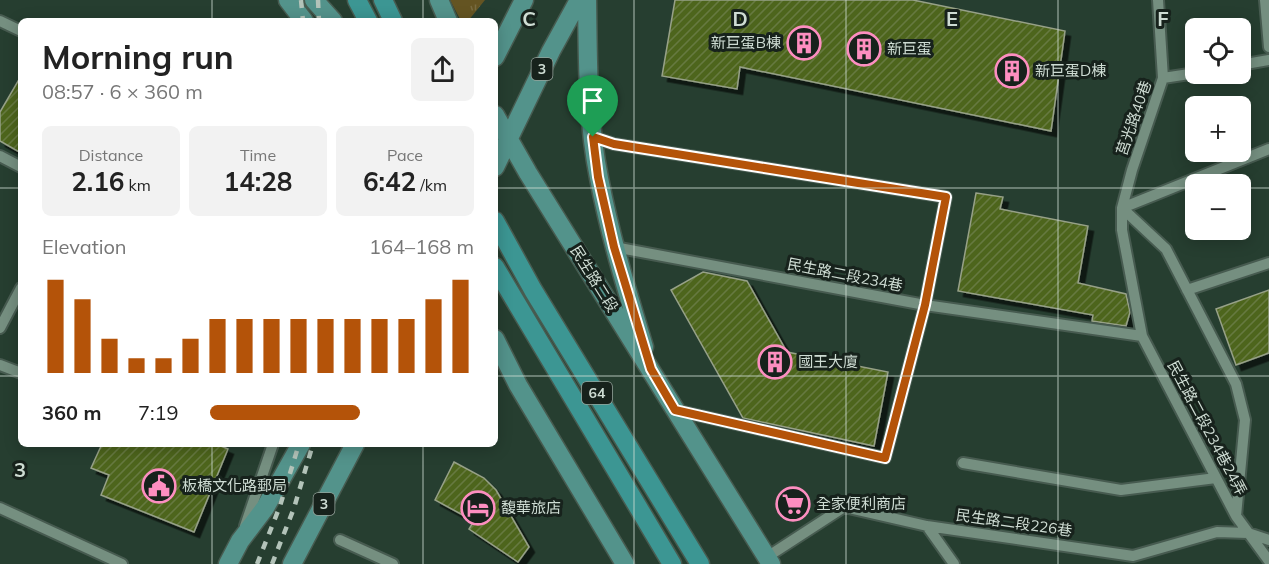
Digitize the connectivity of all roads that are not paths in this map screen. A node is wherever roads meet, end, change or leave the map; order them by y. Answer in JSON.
{"nodes":[{"id":1,"x":288,"y":0,"type":"edge"},
{"id":2,"x":314,"y":0,"type":"edge"},
{"id":3,"x":357,"y":0,"type":"edge"},
{"id":4,"x":383,"y":0,"type":"edge"},
{"id":5,"x":439,"y":0,"type":"edge"},
{"id":6,"x":524,"y":0,"type":"edge"},
{"id":7,"x":579,"y":0,"type":"edge"},
{"id":8,"x":587,"y":0,"type":"edge"},
{"id":9,"x":1158,"y":0,"type":"edge"},
{"id":10,"x":1265,"y":0,"type":"edge"},
{"id":11,"x":302,"y":18,"type":"edge"},
{"id":12,"x":330,"y":18,"type":"edge"},
{"id":13,"x":366,"y":18,"type":"edge"},
{"id":14,"x":392,"y":18,"type":"edge"},
{"id":15,"x":447,"y":18,"type":"edge"},
{"id":16,"x":0,"y":21,"type":"edge"},
{"id":17,"x":18,"y":30,"type":"edge"},
{"id":18,"x":1269,"y":47,"type":"edge"},
{"id":19,"x":498,"y":51,"type":"edge"},
{"id":20,"x":1269,"y":60,"type":"edge"},
{"id":21,"x":1251,"y":63,"type":"edge"},
{"id":22,"x":1185,"y":75,"type":"edge"},
{"id":23,"x":1163,"y":78,"type":"junction"},
{"id":24,"x":498,"y":120,"type":"edge"},
{"id":25,"x":593,"y":137,"type":"junction"},
{"id":26,"x":509,"y":139,"type":"junction"},
{"id":27,"x":1269,"y":149,"type":"edge"},
{"id":28,"x":0,"y":156,"type":"edge"},
{"id":29,"x":498,"y":161,"type":"edge"},
{"id":30,"x":18,"y":165,"type":"edge"},
{"id":31,"x":1122,"y":208,"type":"junction"},
{"id":32,"x":498,"y":226,"type":"edge"},
{"id":33,"x":1122,"y":230,"type":"joint"},
{"id":34,"x":614,"y":247,"type":"junction"},
{"id":35,"x":1269,"y":263,"type":"edge"},
{"id":36,"x":498,"y":272,"type":"edge"},
{"id":37,"x":1187,"y":290,"type":"junction"},
{"id":38,"x":18,"y":294,"type":"edge"},
{"id":39,"x":925,"y":305,"type":"junction"},
{"id":40,"x":0,"y":328,"type":"edge"},
{"id":41,"x":1142,"y":336,"type":"junction"},
{"id":42,"x":498,"y":345,"type":"edge"},
{"id":43,"x":0,"y":365,"type":"edge"},
{"id":44,"x":651,"y":369,"type":"junction"},
{"id":45,"x":498,"y":370,"type":"edge"},
{"id":46,"x":18,"y":372,"type":"edge"},
{"id":47,"x":518,"y":385,"type":"junction"},
{"id":48,"x":675,"y":410,"type":"junction"},
{"id":49,"x":272,"y":447,"type":"edge"},
{"id":50,"x":299,"y":447,"type":"edge"},
{"id":51,"x":353,"y":447,"type":"edge"},
{"id":52,"x":963,"y":463,"type":"dead end"},
{"id":53,"x":1216,"y":478,"type":"junction"},
{"id":54,"x":0,"y":508,"type":"edge"},
{"id":55,"x":1236,"y":516,"type":"junction"},
{"id":56,"x":927,"y":526,"type":"junction"},
{"id":57,"x":1248,"y":533,"type":"junction"},
{"id":58,"x":340,"y":540,"type":"dead end"},
{"id":59,"x":1269,"y":540,"type":"edge"},
{"id":60,"x":240,"y":541,"type":"junction"},
{"id":61,"x":945,"y":551,"type":"junction"},
{"id":62,"x":769,"y":560,"type":"edge"},
{"id":63,"x":1135,"y":560,"type":"edge"},
{"id":64,"x":1269,"y":561,"type":"edge"},
{"id":65,"x":122,"y":564,"type":"edge"},
{"id":66,"x":228,"y":564,"type":"edge"},
{"id":67,"x":292,"y":564,"type":"edge"},
{"id":68,"x":393,"y":564,"type":"edge"},
{"id":69,"x":625,"y":564,"type":"edge"},
{"id":70,"x":672,"y":564,"type":"edge"},
{"id":71,"x":700,"y":564,"type":"edge"},
{"id":72,"x":944,"y":564,"type":"edge"},
{"id":73,"x":954,"y":564,"type":"edge"}],
"edges":[{"from":1,"to":11,"type":"main road"},
{"from":2,"to":12,"type":"main road"},
{"from":3,"to":13,"type":"highway"},
{"from":4,"to":14,"type":"highway"},
{"from":5,"to":15,"type":"main road"},
{"from":6,"to":19,"type":"main road"},
{"from":7,"to":26,"type":"main road","number":"3"},
{"from":8,"to":25,"type":"main road"},
{"from":9,"to":23,"type":"street","name":"莒光路40巷"},
{"from":10,"to":18,"type":"street"},
{"from":16,"to":17,"type":"street"},
{"from":20,"to":21,"type":"street"},
{"from":22,"to":23,"type":"street"},
{"from":23,"to":31,"type":"street","name":"莒光路40巷"},
{"from":24,"to":26,"type":"main road","name":"民生路二段"},
{"from":25,"to":34,"type":"main road"},
{"from":25,"to":39,"type":"street"},
{"from":26,"to":29,"type":"main road","number":"3"},
{"from":26,"to":44,"type":"main road","name":"民生路二段"},
{"from":27,"to":31,"type":"street"},
{"from":28,"to":30,"type":"street"},
{"from":31,"to":33,"type":"street","name":"莒光路40巷"},
{"from":31,"to":37,"type":"street"},
{"from":32,"to":71,"type":"highway","number":"64"},
{"from":33,"to":41,"type":"street","name":"民生路二段234巷24弄"},
{"from":34,"to":39,"type":"street","name":"民生路二段234巷"},
{"from":34,"to":44,"type":"main road"},
{"from":35,"to":37,"type":"street"},
{"from":36,"to":70,"type":"highway","number":"64"},
{"from":37,"to":55,"type":"street"},
{"from":38,"to":40,"type":"street"},
{"from":39,"to":41,"type":"street","name":"民生路二段234巷"},
{"from":39,"to":48,"type":"street"},
{"from":41,"to":53,"type":"street","name":"民生路二段234巷24弄"},
{"from":42,"to":47,"type":"main road"},
{"from":43,"to":46,"type":"street"},
{"from":44,"to":48,"type":"main road","name":"民生路二段"},
{"from":45,"to":47,"type":"main road"},
{"from":47,"to":69,"type":"main road"},
{"from":48,"to":62,"type":"main road","name":"民生路二段"},
{"from":49,"to":60,"type":"street"},
{"from":50,"to":60,"type":"main road"},
{"from":51,"to":67,"type":"main road","number":"3"},
{"from":52,"to":53,"type":"street"},
{"from":53,"to":55,"type":"street","name":"民生路二段234巷24弄"},
{"from":54,"to":65,"type":"street"},
{"from":55,"to":57,"type":"street","name":"民生路二段234巷24弄"},
{"from":56,"to":61,"type":"street"},
{"from":56,"to":62,"type":"street","name":"民生路二段226巷"},
{"from":56,"to":63,"type":"street","name":"民生路二段226巷"},
{"from":57,"to":59,"type":"street","name":"民生路二段226巷"},
{"from":57,"to":63,"type":"street","name":"民生路二段226巷"},
{"from":57,"to":64,"type":"street","name":"民生路二段234巷24弄"},
{"from":58,"to":68,"type":"street"},
{"from":60,"to":66,"type":"main road"},
{"from":61,"to":72,"type":"street"},
{"from":61,"to":73,"type":"street"}]}
